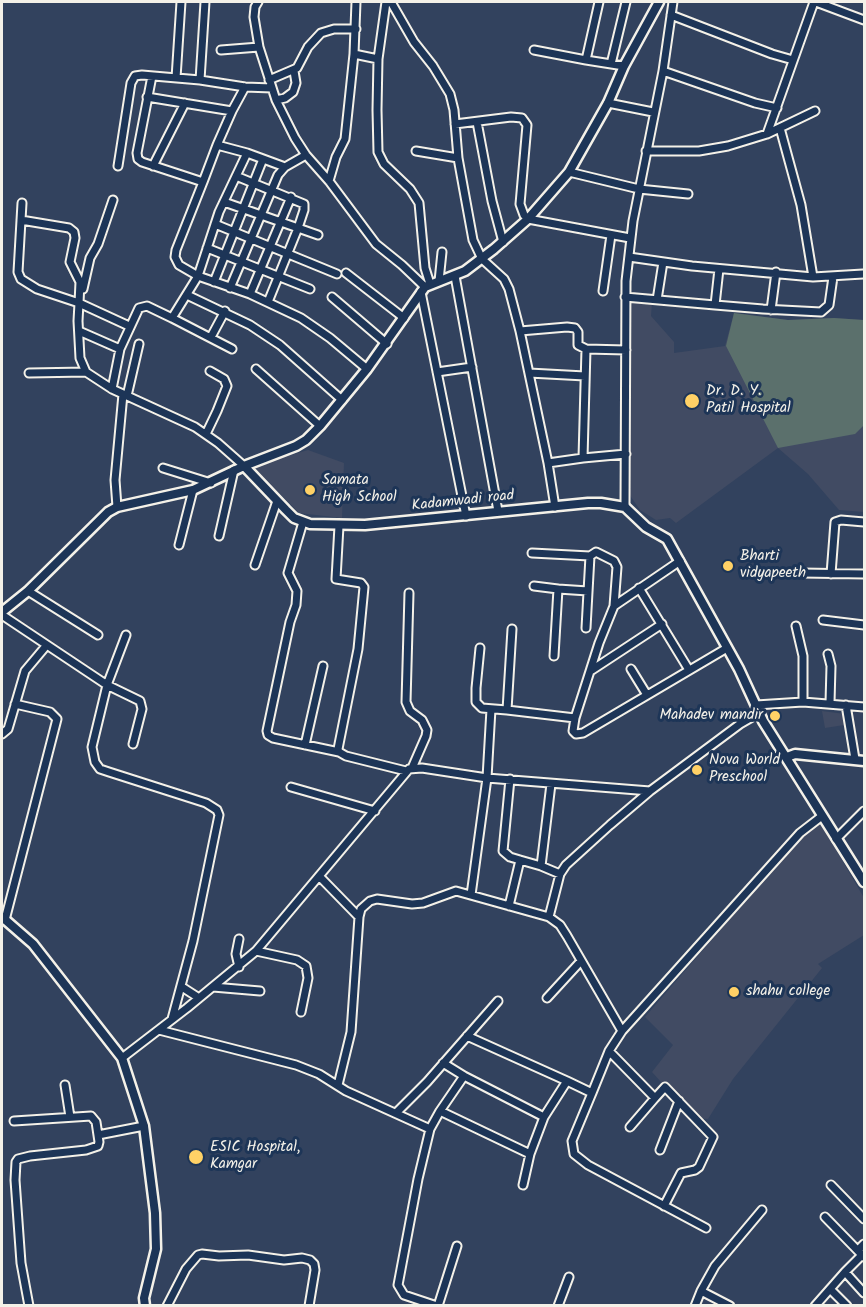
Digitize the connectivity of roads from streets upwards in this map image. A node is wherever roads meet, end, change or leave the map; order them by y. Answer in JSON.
{"nodes":[{"id":1,"x":181,"y":2,"type":"edge"},
{"id":2,"x":205,"y":2,"type":"edge"},
{"id":3,"x":356,"y":2,"type":"edge"},
{"id":4,"x":386,"y":2,"type":"edge"},
{"id":5,"x":391,"y":2,"type":"edge"},
{"id":6,"x":599,"y":2,"type":"edge"},
{"id":7,"x":626,"y":2,"type":"edge"},
{"id":8,"x":659,"y":2,"type":"edge"},
{"id":9,"x":673,"y":2,"type":"edge"},
{"id":10,"x":815,"y":2,"type":"edge"},
{"id":11,"x":255,"y":3,"type":"edge"},
{"id":12,"x":671,"y":15,"type":"junction"},
{"id":13,"x":864,"y":20,"type":"edge"},
{"id":14,"x":356,"y":29,"type":"junction"},
{"id":15,"x":259,"y":47,"type":"junction"},
{"id":16,"x":221,"y":50,"type":"dead end"},
{"id":17,"x":534,"y":50,"type":"dead end"},
{"id":18,"x":354,"y":54,"type":"junction"},
{"id":19,"x":378,"y":59,"type":"junction"},
{"id":20,"x":586,"y":60,"type":"junction"},
{"id":21,"x":793,"y":60,"type":"junction"},
{"id":22,"x":611,"y":63,"type":"junction"},
{"id":23,"x":624,"y":66,"type":"junction"},
{"id":24,"x":294,"y":71,"type":"junction"},
{"id":25,"x":663,"y":71,"type":"junction"},
{"id":26,"x":152,"y":76,"type":"junction"},
{"id":27,"x":176,"y":78,"type":"junction"},
{"id":28,"x":200,"y":80,"type":"junction"},
{"id":29,"x":269,"y":80,"type":"junction"},
{"id":30,"x":245,"y":87,"type":"junction"},
{"id":31,"x":272,"y":88,"type":"junction"},
{"id":32,"x":147,"y":97,"type":"junction"},
{"id":33,"x":276,"y":100,"type":"junction"},
{"id":34,"x":185,"y":103,"type":"junction"},
{"id":35,"x":608,"y":103,"type":"junction"},
{"id":36,"x":777,"y":108,"type":"junction"},
{"id":37,"x":232,"y":111,"type":"junction"},
{"id":38,"x":815,"y":111,"type":"dead end"},
{"id":39,"x":653,"y":112,"type":"junction"},
{"id":40,"x":477,"y":122,"type":"junction"},
{"id":41,"x":455,"y":124,"type":"junction"},
{"id":42,"x":780,"y":128,"type":"junction"},
{"id":43,"x":767,"y":134,"type":"junction"},
{"id":44,"x":217,"y":145,"type":"junction"},
{"id":45,"x":416,"y":152,"type":"dead end"},
{"id":46,"x":646,"y":152,"type":"junction"},
{"id":47,"x":247,"y":153,"type":"junction"},
{"id":48,"x":306,"y":155,"type":"junction"},
{"id":49,"x":458,"y":158,"type":"junction"},
{"id":50,"x":263,"y":159,"type":"junction"},
{"id":51,"x":118,"y":166,"type":"dead end"},
{"id":52,"x":153,"y":166,"type":"junction"},
{"id":53,"x":285,"y":167,"type":"junction"},
{"id":54,"x":569,"y":172,"type":"junction"},
{"id":55,"x":236,"y":176,"type":"junction"},
{"id":56,"x":329,"y":181,"type":"junction"},
{"id":57,"x":203,"y":182,"type":"junction"},
{"id":58,"x":254,"y":183,"type":"junction"},
{"id":59,"x":639,"y":189,"type":"junction"},
{"id":60,"x":272,"y":190,"type":"junction"},
{"id":61,"x":688,"y":194,"type":"dead end"},
{"id":62,"x":291,"y":197,"type":"junction"},
{"id":63,"x":113,"y":200,"type":"dead end"},
{"id":64,"x":224,"y":202,"type":"junction"},
{"id":65,"x":22,"y":203,"type":"dead end"},
{"id":66,"x":243,"y":209,"type":"junction"},
{"id":67,"x":261,"y":215,"type":"junction"},
{"id":68,"x":528,"y":219,"type":"junction"},
{"id":69,"x":21,"y":220,"type":"junction"},
{"id":70,"x":280,"y":221,"type":"junction"},
{"id":71,"x":215,"y":224,"type":"junction"},
{"id":72,"x":298,"y":228,"type":"junction"},
{"id":73,"x":234,"y":231,"type":"junction"},
{"id":74,"x":318,"y":235,"type":"dead end"},
{"id":75,"x":611,"y":235,"type":"junction"},
{"id":76,"x":252,"y":238,"type":"junction"},
{"id":77,"x":630,"y":238,"type":"junction"},
{"id":78,"x":503,"y":242,"type":"junction"},
{"id":79,"x":270,"y":246,"type":"junction"},
{"id":80,"x":207,"y":248,"type":"junction"},
{"id":81,"x":287,"y":252,"type":"junction"},
{"id":82,"x":442,"y":252,"type":"dead end"},
{"id":83,"x":225,"y":255,"type":"junction"},
{"id":84,"x":628,"y":257,"type":"junction"},
{"id":85,"x":482,"y":259,"type":"junction"},
{"id":86,"x":242,"y":262,"type":"junction"},
{"id":87,"x":663,"y":262,"type":"junction"},
{"id":88,"x":260,"y":268,"type":"junction"},
{"id":89,"x":719,"y":269,"type":"junction"},
{"id":90,"x":776,"y":272,"type":"junction"},
{"id":91,"x":346,"y":273,"type":"dead end"},
{"id":92,"x":337,"y":274,"type":"dead end"},
{"id":93,"x":863,"y":274,"type":"dead end"},
{"id":94,"x":278,"y":275,"type":"junction"},
{"id":95,"x":198,"y":276,"type":"junction"},
{"id":96,"x":455,"y":276,"type":"junction"},
{"id":97,"x":813,"y":277,"type":"junction"},
{"id":98,"x":833,"y":277,"type":"junction"},
{"id":99,"x":214,"y":282,"type":"junction"},
{"id":100,"x":429,"y":286,"type":"junction"},
{"id":101,"x":230,"y":288,"type":"junction"},
{"id":102,"x":310,"y":289,"type":"dead end"},
{"id":103,"x":603,"y":291,"type":"dead end"},
{"id":104,"x":250,"y":294,"type":"junction"},
{"id":105,"x":187,"y":295,"type":"junction"},
{"id":106,"x":332,"y":297,"type":"dead end"},
{"id":107,"x":625,"y":297,"type":"junction"},
{"id":108,"x":657,"y":300,"type":"junction"},
{"id":109,"x":268,"y":302,"type":"junction"},
{"id":110,"x":79,"y":303,"type":"junction"},
{"id":111,"x":715,"y":305,"type":"junction"},
{"id":112,"x":771,"y":310,"type":"junction"},
{"id":113,"x":225,"y":311,"type":"junction"},
{"id":114,"x":172,"y":318,"type":"junction"},
{"id":115,"x":404,"y":318,"type":"junction"},
{"id":116,"x":129,"y":326,"type":"junction"},
{"id":117,"x":79,"y":331,"type":"junction"},
{"id":118,"x":520,"y":331,"type":"junction"},
{"id":119,"x":211,"y":337,"type":"junction"},
{"id":120,"x":139,"y":344,"type":"dead end"},
{"id":121,"x":387,"y":344,"type":"junction"},
{"id":122,"x":120,"y":349,"type":"junction"},
{"id":123,"x":232,"y":349,"type":"dead end"},
{"id":124,"x":586,"y":349,"type":"junction"},
{"id":125,"x":626,"y":350,"type":"junction"},
{"id":126,"x":472,"y":367,"type":"junction"},
{"id":127,"x":256,"y":369,"type":"dead end"},
{"id":128,"x":367,"y":369,"type":"junction"},
{"id":129,"x":210,"y":371,"type":"dead end"},
{"id":130,"x":86,"y":372,"type":"junction"},
{"id":131,"x":437,"y":372,"type":"junction"},
{"id":132,"x":29,"y":373,"type":"dead end"},
{"id":133,"x":529,"y":373,"type":"junction"},
{"id":134,"x":585,"y":376,"type":"junction"},
{"id":135,"x":112,"y":389,"type":"junction"},
{"id":136,"x":125,"y":395,"type":"junction"},
{"id":137,"x":342,"y":400,"type":"junction"},
{"id":138,"x":320,"y":426,"type":"junction"},
{"id":139,"x":206,"y":434,"type":"junction"},
{"id":140,"x":626,"y":454,"type":"junction"},
{"id":141,"x":583,"y":458,"type":"junction"},
{"id":142,"x":548,"y":463,"type":"junction"},
{"id":143,"x":244,"y":466,"type":"junction"},
{"id":144,"x":163,"y":468,"type":"dead end"},
{"id":145,"x":234,"y":470,"type":"junction"},
{"id":146,"x":211,"y":483,"type":"junction"},
{"id":147,"x":193,"y":490,"type":"junction"},
{"id":148,"x":277,"y":501,"type":"junction"},
{"id":149,"x":117,"y":507,"type":"junction"},
{"id":150,"x":555,"y":507,"type":"junction"},
{"id":151,"x":625,"y":507,"type":"junction"},
{"id":152,"x":498,"y":511,"type":"junction"},
{"id":153,"x":466,"y":516,"type":"junction"},
{"id":154,"x":303,"y":522,"type":"junction"},
{"id":155,"x":864,"y":522,"type":"edge"},
{"id":156,"x":339,"y":526,"type":"junction"},
{"id":157,"x":219,"y":536,"type":"dead end"},
{"id":158,"x":179,"y":545,"type":"dead end"},
{"id":159,"x":532,"y":554,"type":"dead end"},
{"id":160,"x":590,"y":556,"type":"junction"},
{"id":161,"x":680,"y":561,"type":"junction"},
{"id":162,"x":255,"y":565,"type":"dead end"},
{"id":163,"x":802,"y":573,"type":"dead end"},
{"id":164,"x":831,"y":574,"type":"junction"},
{"id":165,"x":864,"y":574,"type":"edge"},
{"id":166,"x":534,"y":586,"type":"dead end"},
{"id":167,"x":639,"y":588,"type":"junction"},
{"id":168,"x":558,"y":589,"type":"junction"},
{"id":169,"x":28,"y":591,"type":"junction"},
{"id":170,"x":588,"y":591,"type":"junction"},
{"id":171,"x":409,"y":593,"type":"dead end"},
{"id":172,"x":614,"y":606,"type":"junction"},
{"id":173,"x":3,"y":609,"type":"edge"},
{"id":174,"x":823,"y":620,"type":"dead end"},
{"id":175,"x":662,"y":624,"type":"junction"},
{"id":176,"x":864,"y":625,"type":"edge"},
{"id":177,"x":796,"y":626,"type":"dead end"},
{"id":178,"x":586,"y":628,"type":"dead end"},
{"id":179,"x":512,"y":629,"type":"dead end"},
{"id":180,"x":126,"y":635,"type":"dead end"},
{"id":181,"x":98,"y":636,"type":"dead end"},
{"id":182,"x":46,"y":646,"type":"junction"},
{"id":183,"x":480,"y":648,"type":"dead end"},
{"id":184,"x":727,"y":648,"type":"junction"},
{"id":185,"x":828,"y":654,"type":"dead end"},
{"id":186,"x":554,"y":656,"type":"dead end"},
{"id":187,"x":323,"y":666,"type":"dead end"},
{"id":188,"x":631,"y":669,"type":"dead end"},
{"id":189,"x":592,"y":670,"type":"junction"},
{"id":190,"x":689,"y":670,"type":"junction"},
{"id":191,"x":107,"y":685,"type":"junction"},
{"id":192,"x":648,"y":695,"type":"junction"},
{"id":193,"x":803,"y":702,"type":"junction"},
{"id":194,"x":15,"y":704,"type":"junction"},
{"id":195,"x":830,"y":704,"type":"junction"},
{"id":196,"x":846,"y":705,"type":"junction"},
{"id":197,"x":864,"y":707,"type":"edge"},
{"id":198,"x":491,"y":709,"type":"junction"},
{"id":199,"x":757,"y":709,"type":"junction"},
{"id":200,"x":507,"y":710,"type":"junction"},
{"id":201,"x":575,"y":718,"type":"junction"},
{"id":202,"x":2,"y":734,"type":"edge"},
{"id":203,"x":133,"y":744,"type":"dead end"},
{"id":204,"x":305,"y":745,"type":"junction"},
{"id":205,"x":339,"y":752,"type":"junction"},
{"id":206,"x":787,"y":757,"type":"junction"},
{"id":207,"x":860,"y":760,"type":"edge"},
{"id":208,"x":409,"y":769,"type":"junction"},
{"id":209,"x":486,"y":778,"type":"junction"},
{"id":210,"x":510,"y":780,"type":"junction"},
{"id":211,"x":551,"y":784,"type":"junction"},
{"id":212,"x":291,"y":787,"type":"dead end"},
{"id":213,"x":651,"y":791,"type":"junction"},
{"id":214,"x":375,"y":811,"type":"junction"},
{"id":215,"x":864,"y":811,"type":"edge"},
{"id":216,"x":822,"y":816,"type":"junction"},
{"id":217,"x":836,"y":839,"type":"junction"},
{"id":218,"x":520,"y":860,"type":"junction"},
{"id":219,"x":541,"y":866,"type":"junction"},
{"id":220,"x":560,"y":874,"type":"junction"},
{"id":221,"x":319,"y":876,"type":"junction"},
{"id":222,"x":864,"y":882,"type":"edge"},
{"id":223,"x":471,"y":895,"type":"junction"},
{"id":224,"x":509,"y":906,"type":"junction"},
{"id":225,"x":359,"y":917,"type":"junction"},
{"id":226,"x":549,"y":917,"type":"junction"},
{"id":227,"x":3,"y":919,"type":"edge"},
{"id":228,"x":239,"y":939,"type":"dead end"},
{"id":229,"x":256,"y":951,"type":"junction"},
{"id":230,"x":581,"y":962,"type":"junction"},
{"id":231,"x":239,"y":967,"type":"junction"},
{"id":232,"x":182,"y":987,"type":"junction"},
{"id":233,"x":213,"y":987,"type":"junction"},
{"id":234,"x":260,"y":991,"type":"dead end"},
{"id":235,"x":547,"y":998,"type":"dead end"},
{"id":236,"x":199,"y":999,"type":"junction"},
{"id":237,"x":498,"y":1001,"type":"dead end"},
{"id":238,"x":301,"y":1012,"type":"dead end"},
{"id":239,"x":172,"y":1019,"type":"junction"},
{"id":240,"x":159,"y":1030,"type":"junction"},
{"id":241,"x":622,"y":1031,"type":"junction"},
{"id":242,"x":467,"y":1036,"type":"junction"},
{"id":243,"x":609,"y":1051,"type":"junction"},
{"id":244,"x":122,"y":1058,"type":"junction"},
{"id":245,"x":443,"y":1063,"type":"junction"},
{"id":246,"x":464,"y":1076,"type":"junction"},
{"id":247,"x":567,"y":1081,"type":"junction"},
{"id":248,"x":65,"y":1085,"type":"dead end"},
{"id":249,"x":338,"y":1085,"type":"junction"},
{"id":250,"x":592,"y":1093,"type":"junction"},
{"id":251,"x":655,"y":1098,"type":"junction"},
{"id":252,"x":679,"y":1101,"type":"junction"},
{"id":253,"x":440,"y":1111,"type":"junction"},
{"id":254,"x":396,"y":1113,"type":"junction"},
{"id":255,"x":70,"y":1117,"type":"junction"},
{"id":256,"x":544,"y":1118,"type":"junction"},
{"id":257,"x":14,"y":1121,"type":"dead end"},
{"id":258,"x":144,"y":1125,"type":"junction"},
{"id":259,"x":630,"y":1127,"type":"dead end"},
{"id":260,"x":430,"y":1129,"type":"junction"},
{"id":261,"x":98,"y":1135,"type":"junction"},
{"id":262,"x":660,"y":1150,"type":"dead end"},
{"id":263,"x":530,"y":1154,"type":"junction"},
{"id":264,"x":523,"y":1185,"type":"dead end"},
{"id":265,"x":831,"y":1185,"type":"dead end"},
{"id":266,"x":664,"y":1206,"type":"junction"},
{"id":267,"x":762,"y":1210,"type":"dead end"},
{"id":268,"x":825,"y":1217,"type":"dead end"},
{"id":269,"x":864,"y":1219,"type":"edge"},
{"id":270,"x":705,"y":1228,"type":"dead end"},
{"id":271,"x":864,"y":1244,"type":"edge"},
{"id":272,"x":457,"y":1246,"type":"dead end"},
{"id":273,"x":862,"y":1254,"type":"edge"},
{"id":274,"x":845,"y":1272,"type":"junction"},
{"id":275,"x":569,"y":1277,"type":"dead end"},
{"id":276,"x":830,"y":1289,"type":"junction"},
{"id":277,"x":701,"y":1291,"type":"junction"},
{"id":278,"x":864,"y":1293,"type":"edge"},
{"id":279,"x":29,"y":1305,"type":"edge"},
{"id":280,"x":145,"y":1305,"type":"edge"},
{"id":281,"x":167,"y":1305,"type":"edge"},
{"id":282,"x":309,"y":1305,"type":"edge"},
{"id":283,"x":437,"y":1305,"type":"edge"},
{"id":284,"x":558,"y":1305,"type":"edge"},
{"id":285,"x":695,"y":1305,"type":"edge"},
{"id":286,"x":730,"y":1305,"type":"edge"},
{"id":287,"x":815,"y":1305,"type":"edge"},
{"id":288,"x":847,"y":1305,"type":"edge"}],
"edges":[{"from":1,"to":27,"type":"street"},
{"from":2,"to":28,"type":"street"},
{"from":3,"to":14,"type":"street"},
{"from":4,"to":19,"type":"street"},
{"from":5,"to":41,"type":"street"},
{"from":6,"to":20,"type":"street"},
{"from":7,"to":22,"type":"street"},
{"from":8,"to":23,"type":"street"},
{"from":9,"to":12,"type":"street"},
{"from":10,"to":13,"type":"street"},
{"from":10,"to":21,"type":"street"},
{"from":11,"to":15,"type":"street"},
{"from":12,"to":21,"type":"street"},
{"from":12,"to":25,"type":"street"},
{"from":14,"to":18,"type":"street"},
{"from":14,"to":24,"type":"street"},
{"from":15,"to":16,"type":"street"},
{"from":15,"to":29,"type":"street"},
{"from":17,"to":20,"type":"street"},
{"from":18,"to":19,"type":"street"},
{"from":18,"to":56,"type":"street"},
{"from":19,"to":100,"type":"street"},
{"from":20,"to":22,"type":"street"},
{"from":21,"to":36,"type":"street"},
{"from":22,"to":23,"type":"street"},
{"from":23,"to":35,"type":"street"},
{"from":24,"to":29,"type":"street"},
{"from":24,"to":33,"type":"street"},
{"from":25,"to":36,"type":"street"},
{"from":25,"to":39,"type":"street"},
{"from":26,"to":27,"type":"street"},
{"from":26,"to":32,"type":"street"},
{"from":26,"to":51,"type":"street"},
{"from":27,"to":28,"type":"street"},
{"from":28,"to":30,"type":"street"},
{"from":29,"to":31,"type":"street"},
{"from":30,"to":31,"type":"street"},
{"from":30,"to":37,"type":"street"},
{"from":31,"to":33,"type":"street"},
{"from":32,"to":34,"type":"street"},
{"from":32,"to":52,"type":"street"},
{"from":33,"to":48,"type":"street"},
{"from":34,"to":37,"type":"street"},
{"from":34,"to":52,"type":"street"},
{"from":35,"to":39,"type":"street"},
{"from":35,"to":54,"type":"street"},
{"from":36,"to":43,"type":"street"},
{"from":37,"to":44,"type":"street"},
{"from":38,"to":42,"type":"street"},
{"from":39,"to":46,"type":"street"},
{"from":40,"to":41,"type":"street"},
{"from":40,"to":68,"type":"street"},
{"from":40,"to":78,"type":"street"},
{"from":41,"to":49,"type":"street"},
{"from":42,"to":43,"type":"street"},
{"from":42,"to":97,"type":"street"},
{"from":43,"to":46,"type":"street"},
{"from":44,"to":47,"type":"street"},
{"from":44,"to":57,"type":"street"},
{"from":45,"to":49,"type":"street"},
{"from":46,"to":59,"type":"street"},
{"from":47,"to":50,"type":"street"},
{"from":47,"to":55,"type":"street"},
{"from":48,"to":53,"type":"street"},
{"from":48,"to":56,"type":"street"},
{"from":49,"to":85,"type":"street"},
{"from":50,"to":53,"type":"street"},
{"from":50,"to":58,"type":"street"},
{"from":52,"to":57,"type":"street"},
{"from":53,"to":60,"type":"street"},
{"from":54,"to":59,"type":"street"},
{"from":54,"to":68,"type":"street"},
{"from":55,"to":58,"type":"street"},
{"from":55,"to":64,"type":"street"},
{"from":56,"to":100,"type":"street"},
{"from":57,"to":95,"type":"street"},
{"from":58,"to":60,"type":"street"},
{"from":58,"to":66,"type":"street"},
{"from":59,"to":61,"type":"street"},
{"from":59,"to":77,"type":"street"},
{"from":60,"to":62,"type":"street"},
{"from":60,"to":67,"type":"street"},
{"from":62,"to":70,"type":"street"},
{"from":62,"to":72,"type":"street"},
{"from":63,"to":110,"type":"street"},
{"from":64,"to":66,"type":"street"},
{"from":64,"to":71,"type":"street"},
{"from":65,"to":69,"type":"street"},
{"from":66,"to":67,"type":"street"},
{"from":66,"to":73,"type":"street"},
{"from":67,"to":70,"type":"street"},
{"from":67,"to":76,"type":"street"},
{"from":68,"to":75,"type":"street"},
{"from":68,"to":78,"type":"street"},
{"from":69,"to":110,"type":"street"},
{"from":69,"to":110,"type":"street"},
{"from":70,"to":72,"type":"street"},
{"from":70,"to":79,"type":"street"},
{"from":71,"to":73,"type":"street"},
{"from":71,"to":80,"type":"street"},
{"from":72,"to":74,"type":"street"},
{"from":72,"to":81,"type":"street"},
{"from":73,"to":76,"type":"street"},
{"from":73,"to":83,"type":"street"},
{"from":75,"to":77,"type":"street"},
{"from":75,"to":103,"type":"street"},
{"from":76,"to":79,"type":"street"},
{"from":76,"to":86,"type":"street"},
{"from":77,"to":84,"type":"street"},
{"from":78,"to":85,"type":"street"},
{"from":79,"to":81,"type":"street"},
{"from":79,"to":88,"type":"street"},
{"from":80,"to":83,"type":"street"},
{"from":80,"to":95,"type":"street"},
{"from":81,"to":92,"type":"street"},
{"from":81,"to":94,"type":"street"},
{"from":82,"to":100,"type":"street"},
{"from":83,"to":86,"type":"street"},
{"from":83,"to":99,"type":"street"},
{"from":84,"to":87,"type":"street"},
{"from":84,"to":107,"type":"street"},
{"from":85,"to":96,"type":"street"},
{"from":85,"to":118,"type":"street"},
{"from":86,"to":88,"type":"street"},
{"from":86,"to":101,"type":"street"},
{"from":87,"to":89,"type":"street"},
{"from":87,"to":108,"type":"street"},
{"from":88,"to":94,"type":"street"},
{"from":88,"to":104,"type":"street"},
{"from":89,"to":90,"type":"street"},
{"from":89,"to":111,"type":"street"},
{"from":90,"to":97,"type":"street"},
{"from":90,"to":112,"type":"street"},
{"from":91,"to":115,"type":"street"},
{"from":93,"to":98,"type":"street"},
{"from":94,"to":102,"type":"street"},
{"from":94,"to":109,"type":"street"},
{"from":95,"to":99,"type":"street"},
{"from":95,"to":105,"type":"street"},
{"from":96,"to":100,"type":"street"},
{"from":96,"to":126,"type":"street"},
{"from":97,"to":98,"type":"street"},
{"from":98,"to":112,"type":"street"},
{"from":99,"to":101,"type":"street"},
{"from":100,"to":115,"type":"street"},
{"from":100,"to":131,"type":"street"},
{"from":101,"to":104,"type":"street"},
{"from":104,"to":109,"type":"street"},
{"from":105,"to":113,"type":"street"},
{"from":105,"to":114,"type":"street"},
{"from":106,"to":121,"type":"street"},
{"from":107,"to":108,"type":"street"},
{"from":107,"to":125,"type":"street"},
{"from":108,"to":111,"type":"street"},
{"from":109,"to":128,"type":"street"},
{"from":110,"to":116,"type":"street"},
{"from":110,"to":117,"type":"street"},
{"from":111,"to":112,"type":"street"},
{"from":113,"to":119,"type":"street"},
{"from":113,"to":137,"type":"street"},
{"from":114,"to":116,"type":"street"},
{"from":114,"to":119,"type":"street"},
{"from":115,"to":121,"type":"street"},
{"from":116,"to":122,"type":"street"},
{"from":117,"to":122,"type":"street"},
{"from":117,"to":130,"type":"street"},
{"from":118,"to":124,"type":"street"},
{"from":118,"to":133,"type":"street"},
{"from":119,"to":123,"type":"street"},
{"from":120,"to":136,"type":"street"},
{"from":121,"to":128,"type":"street"},
{"from":122,"to":135,"type":"street"},
{"from":124,"to":125,"type":"street"},
{"from":124,"to":134,"type":"street"},
{"from":125,"to":140,"type":"street"},
{"from":126,"to":131,"type":"street"},
{"from":126,"to":152,"type":"street"},
{"from":127,"to":138,"type":"street"},
{"from":128,"to":137,"type":"street"},
{"from":129,"to":139,"type":"street"},
{"from":130,"to":132,"type":"street"},
{"from":130,"to":135,"type":"street"},
{"from":131,"to":153,"type":"street"},
{"from":133,"to":134,"type":"street"},
{"from":133,"to":142,"type":"street"},
{"from":134,"to":141,"type":"street"},
{"from":135,"to":136,"type":"street"},
{"from":136,"to":139,"type":"street"},
{"from":136,"to":149,"type":"street"},
{"from":137,"to":138,"type":"street"},
{"from":138,"to":143,"type":"street"},
{"from":139,"to":143,"type":"street"},
{"from":140,"to":141,"type":"street"},
{"from":140,"to":151,"type":"street"},
{"from":141,"to":142,"type":"street"},
{"from":142,"to":150,"type":"street"},
{"from":143,"to":145,"type":"street"},
{"from":143,"to":148,"type":"street"},
{"from":144,"to":146,"type":"street"},
{"from":145,"to":146,"type":"street"},
{"from":145,"to":157,"type":"street"},
{"from":146,"to":147,"type":"street"},
{"from":147,"to":149,"type":"street"},
{"from":147,"to":158,"type":"street"},
{"from":148,"to":154,"type":"street"},
{"from":148,"to":162,"type":"street"},
{"from":149,"to":169,"type":"street"},
{"from":150,"to":151,"type":"street","name":"Kadamwadi road"},
{"from":150,"to":152,"type":"street","name":"Kadamwadi road"},
{"from":151,"to":161,"type":"street"},
{"from":152,"to":153,"type":"street","name":"Kadamwadi road"},
{"from":153,"to":156,"type":"street","name":"Kadamwadi road"},
{"from":154,"to":156,"type":"street","name":"Kadamwadi road"},
{"from":154,"to":204,"type":"street"},
{"from":155,"to":164,"type":"street"},
{"from":156,"to":205,"type":"street"},
{"from":159,"to":160,"type":"street"},
{"from":160,"to":170,"type":"street"},
{"from":160,"to":172,"type":"street"},
{"from":161,"to":167,"type":"street"},
{"from":161,"to":184,"type":"street"},
{"from":163,"to":164,"type":"street"},
{"from":164,"to":165,"type":"street"},
{"from":166,"to":168,"type":"street"},
{"from":167,"to":172,"type":"street"},
{"from":167,"to":175,"type":"street"},
{"from":168,"to":170,"type":"street"},
{"from":168,"to":186,"type":"street"},
{"from":169,"to":173,"type":"street"},
{"from":169,"to":181,"type":"street"},
{"from":170,"to":178,"type":"street"},
{"from":171,"to":208,"type":"street"},
{"from":172,"to":189,"type":"street"},
{"from":173,"to":182,"type":"street"},
{"from":174,"to":176,"type":"street"},
{"from":175,"to":189,"type":"street"},
{"from":175,"to":190,"type":"street"},
{"from":177,"to":193,"type":"street"},
{"from":179,"to":200,"type":"street"},
{"from":180,"to":191,"type":"street"},
{"from":182,"to":191,"type":"street"},
{"from":182,"to":194,"type":"street"},
{"from":183,"to":198,"type":"street"},
{"from":184,"to":190,"type":"street"},
{"from":184,"to":199,"type":"street"},
{"from":185,"to":195,"type":"street"},
{"from":187,"to":204,"type":"street"},
{"from":188,"to":192,"type":"street"},
{"from":189,"to":201,"type":"street"},
{"from":190,"to":192,"type":"street"},
{"from":191,"to":203,"type":"street"},
{"from":191,"to":232,"type":"street"},
{"from":192,"to":201,"type":"street"},
{"from":193,"to":195,"type":"street"},
{"from":193,"to":199,"type":"street"},
{"from":194,"to":202,"type":"street"},
{"from":194,"to":227,"type":"street"},
{"from":195,"to":196,"type":"street"},
{"from":196,"to":197,"type":"street"},
{"from":196,"to":207,"type":"street"},
{"from":198,"to":200,"type":"street"},
{"from":198,"to":209,"type":"street"},
{"from":199,"to":206,"type":"street"},
{"from":199,"to":213,"type":"street"},
{"from":200,"to":201,"type":"street"},
{"from":204,"to":205,"type":"street"},
{"from":205,"to":208,"type":"street"},
{"from":206,"to":207,"type":"street"},
{"from":206,"to":216,"type":"street"},
{"from":208,"to":209,"type":"street"},
{"from":208,"to":214,"type":"street"},
{"from":209,"to":210,"type":"street"},
{"from":209,"to":223,"type":"street"},
{"from":210,"to":211,"type":"street"},
{"from":210,"to":218,"type":"street"},
{"from":211,"to":213,"type":"street"},
{"from":211,"to":219,"type":"street"},
{"from":212,"to":214,"type":"street"},
{"from":213,"to":220,"type":"street"},
{"from":214,"to":221,"type":"street"},
{"from":215,"to":217,"type":"street"},
{"from":216,"to":217,"type":"street"},
{"from":216,"to":241,"type":"street"},
{"from":217,"to":222,"type":"street"},
{"from":218,"to":219,"type":"street"},
{"from":218,"to":224,"type":"street"},
{"from":219,"to":220,"type":"street"},
{"from":220,"to":226,"type":"street"},
{"from":221,"to":225,"type":"street"},
{"from":221,"to":229,"type":"street"},
{"from":223,"to":224,"type":"street"},
{"from":223,"to":225,"type":"street"},
{"from":224,"to":226,"type":"street"},
{"from":225,"to":249,"type":"street"},
{"from":226,"to":230,"type":"street"},
{"from":227,"to":244,"type":"street"},
{"from":228,"to":231,"type":"street"},
{"from":229,"to":231,"type":"street"},
{"from":229,"to":238,"type":"street"},
{"from":230,"to":235,"type":"street"},
{"from":230,"to":241,"type":"street"},
{"from":231,"to":233,"type":"street"},
{"from":232,"to":236,"type":"street"},
{"from":232,"to":239,"type":"street"},
{"from":233,"to":234,"type":"street"},
{"from":233,"to":236,"type":"street"},
{"from":236,"to":239,"type":"street"},
{"from":237,"to":242,"type":"street"},
{"from":239,"to":240,"type":"street"},
{"from":240,"to":244,"type":"street"},
{"from":240,"to":249,"type":"street"},
{"from":241,"to":243,"type":"street"},
{"from":242,"to":245,"type":"street"},
{"from":242,"to":247,"type":"street"},
{"from":243,"to":250,"type":"street"},
{"from":243,"to":251,"type":"street"},
{"from":244,"to":258,"type":"street"},
{"from":245,"to":246,"type":"street"},
{"from":245,"to":254,"type":"street"},
{"from":246,"to":253,"type":"street"},
{"from":246,"to":256,"type":"street"},
{"from":247,"to":250,"type":"street"},
{"from":247,"to":256,"type":"street"},
{"from":248,"to":255,"type":"street"},
{"from":249,"to":254,"type":"street"},
{"from":250,"to":266,"type":"street"},
{"from":251,"to":252,"type":"street"},
{"from":251,"to":259,"type":"street"},
{"from":252,"to":262,"type":"street"},
{"from":252,"to":266,"type":"street"},
{"from":253,"to":260,"type":"street"},
{"from":253,"to":263,"type":"street"},
{"from":254,"to":260,"type":"street"},
{"from":255,"to":257,"type":"street"},
{"from":255,"to":261,"type":"street"},
{"from":256,"to":263,"type":"street"},
{"from":258,"to":261,"type":"street"},
{"from":258,"to":280,"type":"street"},
{"from":260,"to":283,"type":"street"},
{"from":261,"to":279,"type":"street"},
{"from":263,"to":264,"type":"street"},
{"from":265,"to":269,"type":"street"},
{"from":266,"to":270,"type":"street"},
{"from":267,"to":277,"type":"street"},
{"from":268,"to":273,"type":"street"},
{"from":271,"to":273,"type":"street"},
{"from":272,"to":283,"type":"street"},
{"from":273,"to":274,"type":"street"},
{"from":274,"to":276,"type":"street"},
{"from":274,"to":278,"type":"street"},
{"from":275,"to":284,"type":"street"},
{"from":276,"to":287,"type":"street"},
{"from":276,"to":288,"type":"street"},
{"from":277,"to":285,"type":"street"},
{"from":277,"to":286,"type":"street"},
{"from":281,"to":282,"type":"street"}]}
